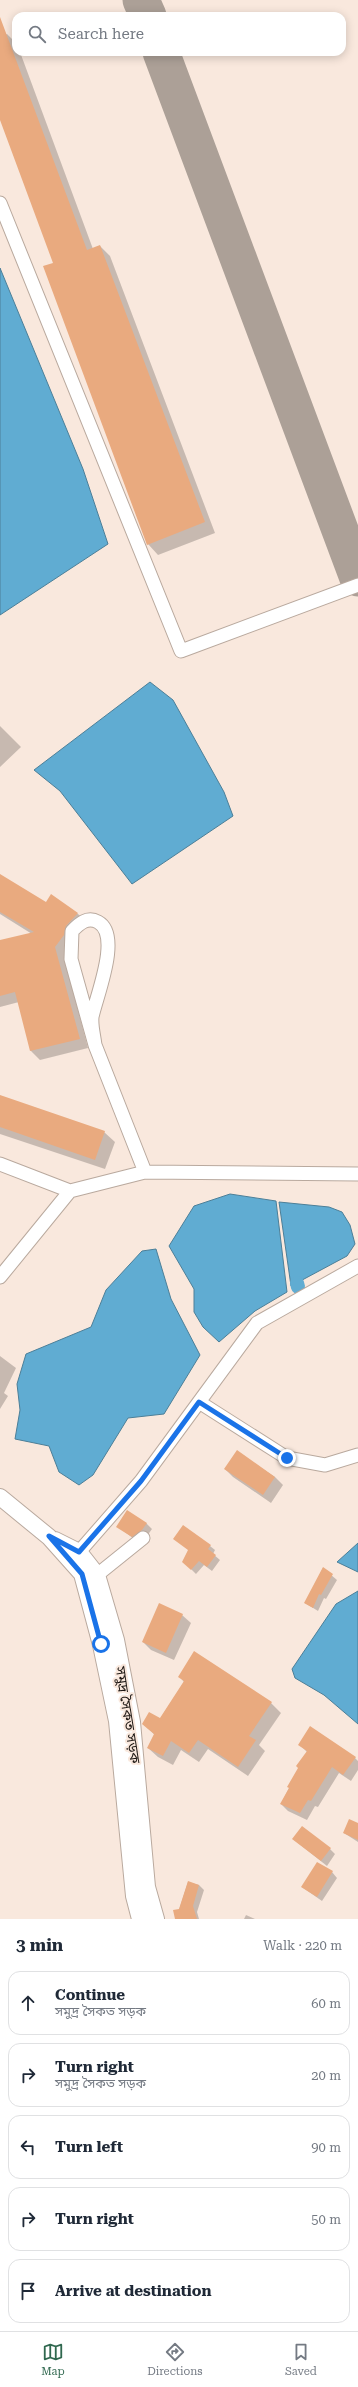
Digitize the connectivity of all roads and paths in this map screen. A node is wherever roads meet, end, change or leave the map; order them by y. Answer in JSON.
{"nodes":[{"id":1,"x":0,"y":203,"type":"edge"},
{"id":2,"x":358,"y":585,"type":"edge"},
{"id":3,"x":95,"y":1045,"type":"junction"},
{"id":4,"x":0,"y":1164,"type":"edge"},
{"id":5,"x":145,"y":1172,"type":"junction"},
{"id":6,"x":358,"y":1174,"type":"edge"},
{"id":7,"x":70,"y":1191,"type":"junction"},
{"id":8,"x":358,"y":1266,"type":"edge"},
{"id":9,"x":0,"y":1277,"type":"edge"},
{"id":10,"x":199,"y":1402,"type":"junction"},
{"id":11,"x":358,"y":1455,"type":"edge"},
{"id":12,"x":0,"y":1497,"type":"edge"},
{"id":13,"x":49,"y":1536,"type":"junction"},
{"id":14,"x":143,"y":1538,"type":"dead end"},
{"id":15,"x":79,"y":1552,"type":"junction"},
{"id":16,"x":97,"y":1574,"type":"junction"},
{"id":17,"x":140,"y":1919,"type":"edge"},
{"id":18,"x":156,"y":1919,"type":"edge"}],
"edges":[{"from":1,"to":2,"type":"street"},
{"from":3,"to":3,"type":"street"},
{"from":3,"to":5,"type":"street"},
{"from":4,"to":7,"type":"street"},
{"from":5,"to":6,"type":"street"},
{"from":5,"to":7,"type":"street"},
{"from":7,"to":9,"type":"street"},
{"from":8,"to":10,"type":"street"},
{"from":10,"to":11,"type":"street"},
{"from":10,"to":15,"type":"street"},
{"from":12,"to":13,"type":"main road","name":"সমুদ্র সৈকত সড়ক"},
{"from":13,"to":15,"type":"main road","name":"সমুদ্র সৈকত সড়ক"},
{"from":13,"to":17,"type":"main road","name":"সমুদ্র সৈকত সড়ক"},
{"from":14,"to":16,"type":"street"},
{"from":15,"to":16,"type":"main road","name":"সমুদ্র সৈকত সড়ক"},
{"from":16,"to":18,"type":"main road","name":"সমুদ্র সৈকত সড়ক"}]}
